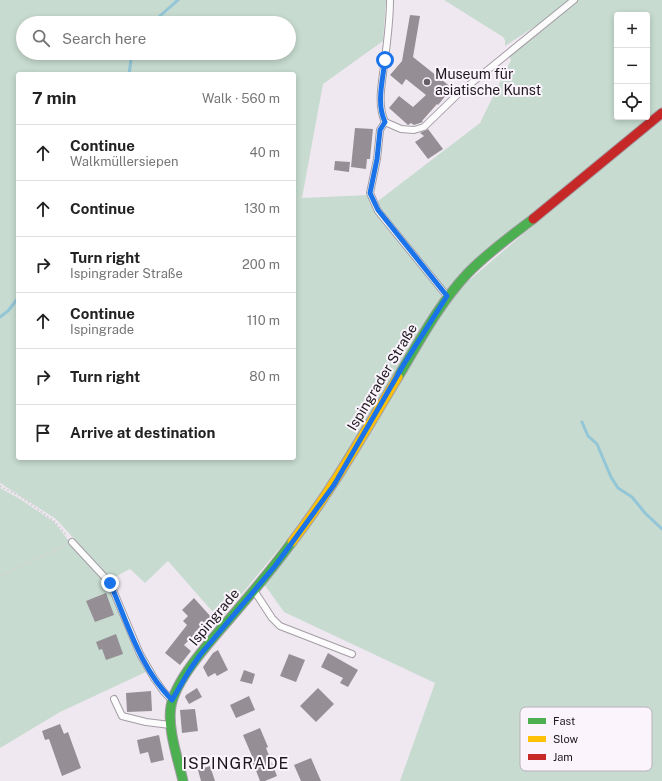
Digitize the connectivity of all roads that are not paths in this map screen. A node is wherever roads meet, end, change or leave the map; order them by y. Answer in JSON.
{"nodes":[{"id":1,"x":390,"y":0,"type":"edge"},
{"id":2,"x":574,"y":0,"type":"edge"},
{"id":3,"x":662,"y":113,"type":"edge"},
{"id":4,"x":385,"y":122,"type":"junction"},
{"id":5,"x":447,"y":296,"type":"junction"},
{"id":6,"x":72,"y":542,"type":"road end"},
{"id":7,"x":275,"y":566,"type":"joint"},
{"id":8,"x":254,"y":590,"type":"junction"},
{"id":9,"x":352,"y":654,"type":"dead end"},
{"id":10,"x":114,"y":699,"type":"dead end"},
{"id":11,"x":172,"y":700,"type":"junction"},
{"id":12,"x":172,"y":725,"type":"junction"},
{"id":13,"x":183,"y":781,"type":"edge"}],
"edges":[{"from":1,"to":4,"type":"lane"},
{"from":2,"to":4,"type":"lane"},
{"from":3,"to":5,"type":"street","name":"Ispingrader Straße"},
{"from":4,"to":5,"type":"lane"},
{"from":5,"to":7,"type":"street","name":"Ispingrader Straße"},
{"from":6,"to":11,"type":"lane"},
{"from":7,"to":8,"type":"street","name":"Ispingrade"},
{"from":8,"to":9,"type":"lane"},
{"from":8,"to":11,"type":"street","name":"Ispingrade"},
{"from":10,"to":12,"type":"lane"},
{"from":11,"to":12,"type":"street","name":"Ispingrade"},
{"from":12,"to":13,"type":"street","name":"Ispingrade"}]}
